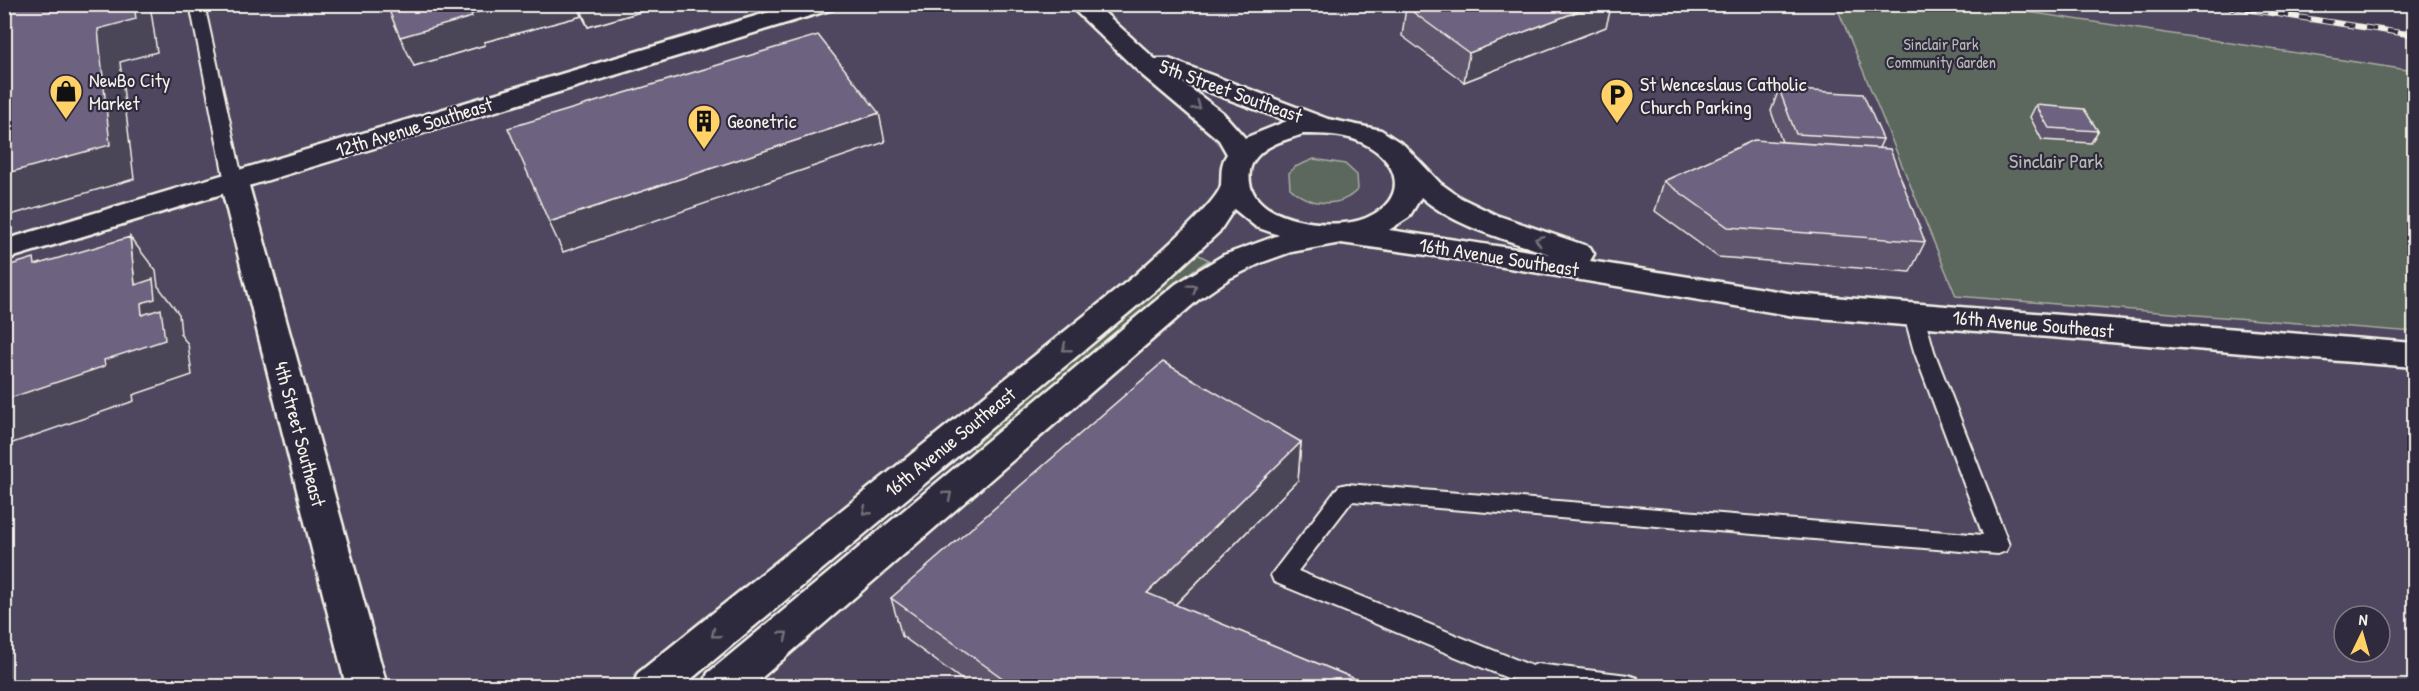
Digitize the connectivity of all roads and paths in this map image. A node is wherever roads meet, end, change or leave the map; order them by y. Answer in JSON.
{"nodes":[{"id":1,"x":197,"y":4,"type":"edge"},
{"id":2,"x":824,"y":4,"type":"edge"},
{"id":3,"x":1080,"y":4,"type":"edge"},
{"id":4,"x":1136,"y":55,"type":"junction"},
{"id":5,"x":1326,"y":126,"type":"junction"},
{"id":6,"x":1241,"y":154,"type":"junction"},
{"id":7,"x":1400,"y":155,"type":"junction"},
{"id":8,"x":234,"y":182,"type":"junction"},
{"id":9,"x":1234,"y":186,"type":"junction"},
{"id":10,"x":1335,"y":235,"type":"junction"},
{"id":11,"x":4,"y":250,"type":"edge"},
{"id":12,"x":1653,"y":282,"type":"junction"},
{"id":13,"x":1914,"y":315,"type":"junction"},
{"id":14,"x":2415,"y":355,"type":"edge"},
{"id":15,"x":1523,"y":673,"type":"junction"},
{"id":16,"x":367,"y":687,"type":"edge"},
{"id":17,"x":653,"y":687,"type":"edge"},
{"id":18,"x":723,"y":687,"type":"edge"},
{"id":19,"x":1553,"y":687,"type":"edge"},
{"id":20,"x":1628,"y":687,"type":"edge"}],
"edges":[{"from":1,"to":8,"type":"lane"},
{"from":2,"to":8,"type":"street","name":"12th Avenue Southeast"},
{"from":3,"to":4,"type":"street","name":"5th Street Southeast"},
{"from":4,"to":5,"type":"street","name":"5th Street Southeast"},
{"from":4,"to":6,"type":"street","name":"5th Street Southeast","one_way":true},
{"from":5,"to":6,"type":"street"},
{"from":5,"to":7,"type":"street"},
{"from":6,"to":9,"type":"street"},
{"from":7,"to":10,"type":"street"},
{"from":12,"to":7,"type":"street","name":"16th Avenue Southeast","one_way":true},
{"from":8,"to":11,"type":"street","name":"12th Avenue Southeast"},
{"from":8,"to":16,"type":"street","name":"4th Street Southeast"},
{"from":9,"to":10,"type":"street"},
{"from":9,"to":17,"type":"street","name":"16th Avenue Southeast","one_way":true},
{"from":10,"to":12,"type":"street","name":"16th Avenue Southeast"},
{"from":18,"to":10,"type":"street","name":"16th Avenue Southeast","one_way":true},
{"from":12,"to":13,"type":"street","name":"16th Avenue Southeast"},
{"from":13,"to":14,"type":"street","name":"16th Avenue Southeast"},
{"from":13,"to":15,"type":"lane"},
{"from":15,"to":19,"type":"lane"},
{"from":15,"to":20,"type":"lane"}]}
